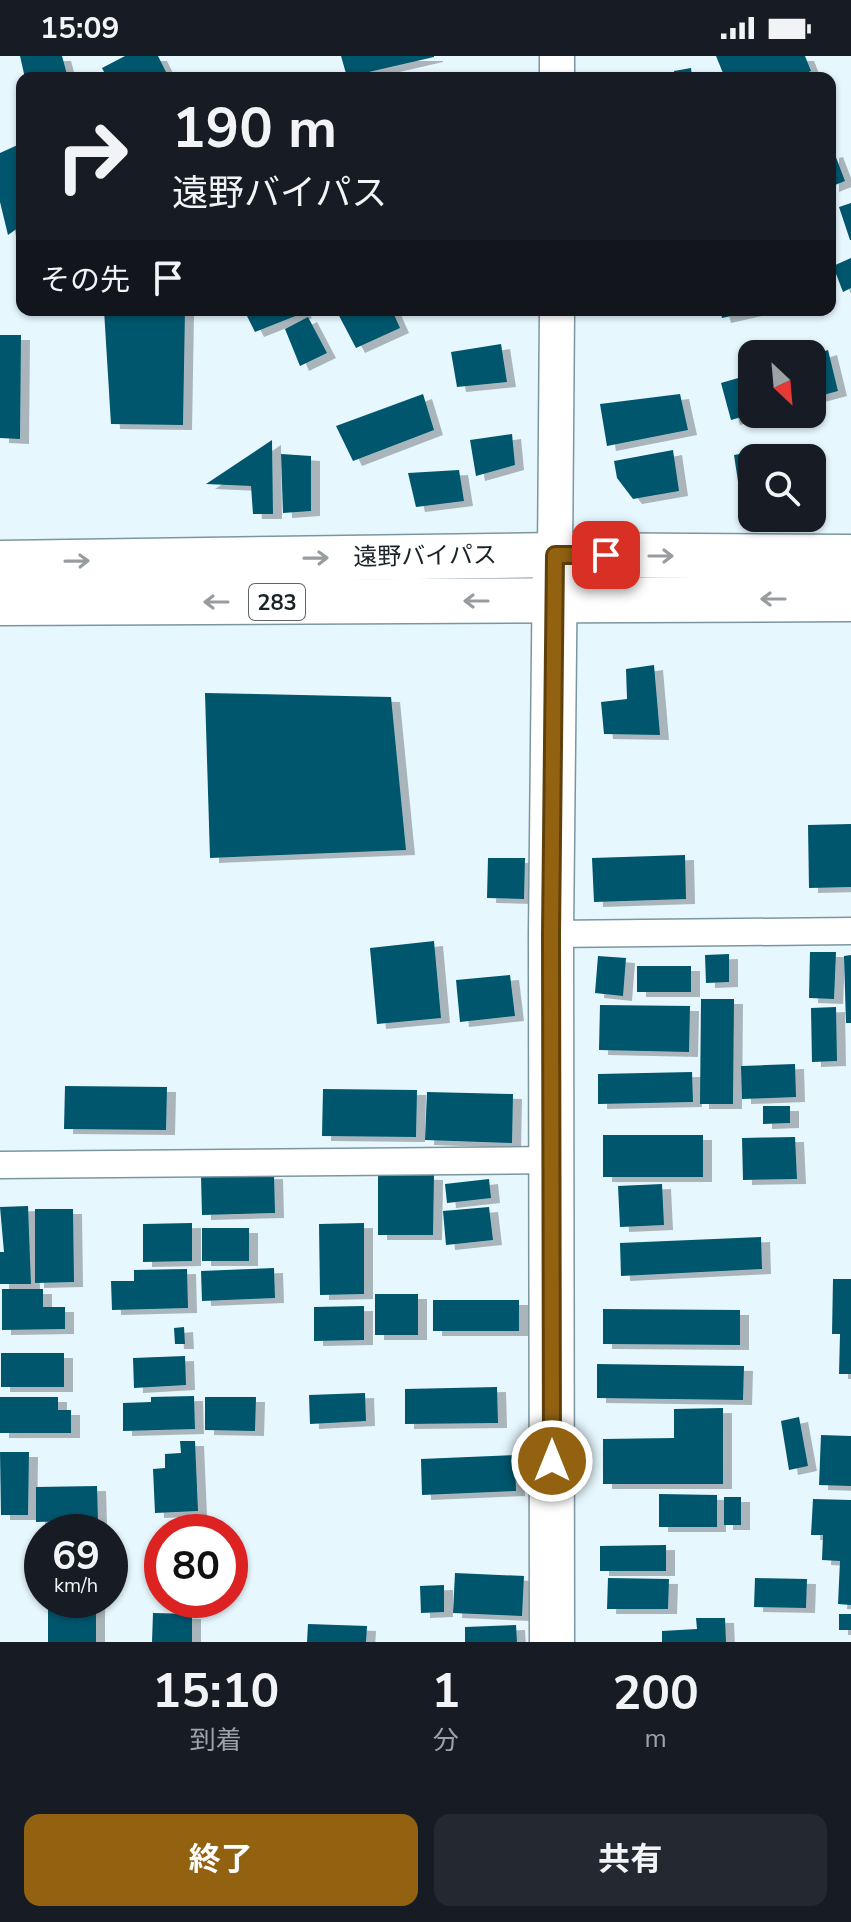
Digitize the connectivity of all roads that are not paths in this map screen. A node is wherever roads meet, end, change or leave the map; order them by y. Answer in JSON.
{"nodes":[{"id":1,"x":557,"y":316,"type":"edge"},
{"id":2,"x":555,"y":555,"type":"junction"},
{"id":3,"x":851,"y":557,"type":"edge"},
{"id":4,"x":0,"y":563,"type":"edge"},
{"id":5,"x":851,"y":599,"type":"edge"},
{"id":6,"x":554,"y":600,"type":"junction"},
{"id":7,"x":0,"y":603,"type":"edge"},
{"id":8,"x":851,"y":931,"type":"edge"},
{"id":9,"x":551,"y":934,"type":"junction"},
{"id":10,"x":552,"y":1160,"type":"junction"},
{"id":11,"x":0,"y":1165,"type":"edge"},
{"id":12,"x":552,"y":1642,"type":"edge"}],
"edges":[{"from":1,"to":2,"type":"street"},
{"from":2,"to":3,"type":"highway","name":"遠野バイパス","number":"283","one_way":true},
{"from":4,"to":2,"type":"highway","name":"遠野バイパス","number":"283","one_way":true},
{"from":2,"to":6,"type":"highway"},
{"from":5,"to":6,"type":"highway","name":"遠野バイパス","number":"283","one_way":true},
{"from":6,"to":7,"type":"highway","name":"遠野バイパス","number":"283","one_way":true},
{"from":6,"to":9,"type":"highway"},
{"from":8,"to":9,"type":"street"},
{"from":9,"to":10,"type":"highway"},
{"from":10,"to":11,"type":"street"},
{"from":10,"to":12,"type":"highway"}]}
